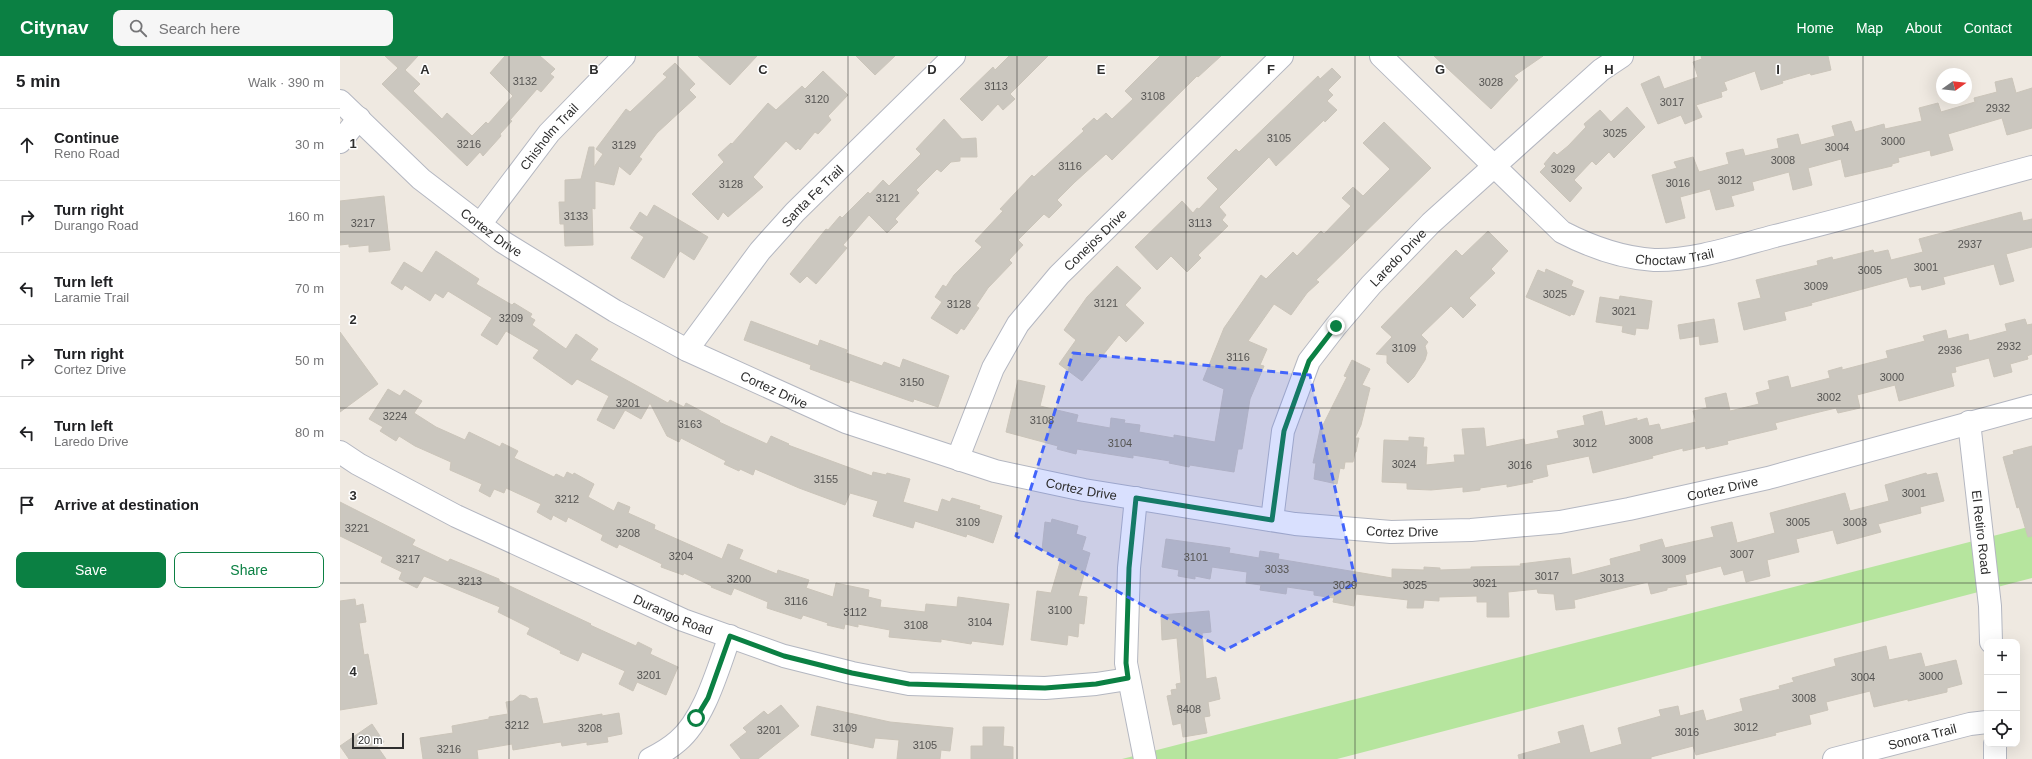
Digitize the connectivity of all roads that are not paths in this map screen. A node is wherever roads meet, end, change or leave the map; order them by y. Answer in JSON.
{"nodes":[{"id":1,"x":624,"y":56,"type":"edge"},
{"id":2,"x":954,"y":56,"type":"edge"},
{"id":3,"x":1282,"y":56,"type":"edge"},
{"id":4,"x":1381,"y":56,"type":"edge"},
{"id":5,"x":1622,"y":56,"type":"edge"},
{"id":6,"x":340,"y":101,"type":"edge"},
{"id":7,"x":359,"y":118,"type":"junction"},
{"id":8,"x":340,"y":142,"type":"edge"},
{"id":9,"x":1494,"y":166,"type":"junction"},
{"id":10,"x":2032,"y":167,"type":"edge"},
{"id":11,"x":480,"y":223,"type":"junction"},
{"id":12,"x":687,"y":350,"type":"junction"},
{"id":13,"x":2032,"y":406,"type":"edge"},
{"id":14,"x":1969,"y":422,"type":"junction"},
{"id":15,"x":340,"y":452,"type":"edge"},
{"id":16,"x":960,"y":460,"type":"junction"},
{"id":17,"x":1136,"y":498,"type":"junction"},
{"id":18,"x":1272,"y":520,"type":"junction"},
{"id":19,"x":730,"y":636,"type":"junction"},
{"id":20,"x":1991,"y":639,"type":"edge"},
{"id":21,"x":1128,"y":678,"type":"junction"},
{"id":22,"x":1984,"y":722,"type":"edge"},
{"id":23,"x":1995,"y":747,"type":"edge"},
{"id":24,"x":650,"y":759,"type":"edge"},
{"id":25,"x":1145,"y":759,"type":"edge"},
{"id":26,"x":1834,"y":759,"type":"edge"},
{"id":27,"x":1996,"y":759,"type":"edge"}],
"edges":[{"from":1,"to":11,"type":"street","name":"Chisholm Trail"},
{"from":2,"to":12,"type":"street","name":"Santa Fe Trail"},
{"from":3,"to":16,"type":"street","name":"Conejos Drive"},
{"from":4,"to":9,"type":"street","name":"Choctaw Trail"},
{"from":5,"to":9,"type":"street","name":"Laredo Drive"},
{"from":6,"to":7,"type":"street","name":"Cortez Drive"},
{"from":7,"to":8,"type":"street"},
{"from":7,"to":11,"type":"street","name":"Cortez Drive"},
{"from":9,"to":10,"type":"street","name":"Choctaw Trail"},
{"from":9,"to":18,"type":"street","name":"Laredo Drive"},
{"from":11,"to":12,"type":"street","name":"Cortez Drive"},
{"from":12,"to":16,"type":"street","name":"Cortez Drive"},
{"from":13,"to":14,"type":"street","name":"Cortez Drive"},
{"from":14,"to":18,"type":"street","name":"Cortez Drive"},
{"from":14,"to":20,"type":"street","name":"El Retiro Road"},
{"from":15,"to":19,"type":"street","name":"Durango Road"},
{"from":16,"to":17,"type":"street","name":"Cortez Drive"},
{"from":17,"to":18,"type":"street","name":"Cortez Drive"},
{"from":17,"to":21,"type":"street"},
{"from":19,"to":21,"type":"street","name":"Durango Road"},
{"from":19,"to":24,"type":"street"},
{"from":21,"to":25,"type":"street"},
{"from":22,"to":26,"type":"street","name":"Sonora Trail"},
{"from":23,"to":27,"type":"street"}]}
